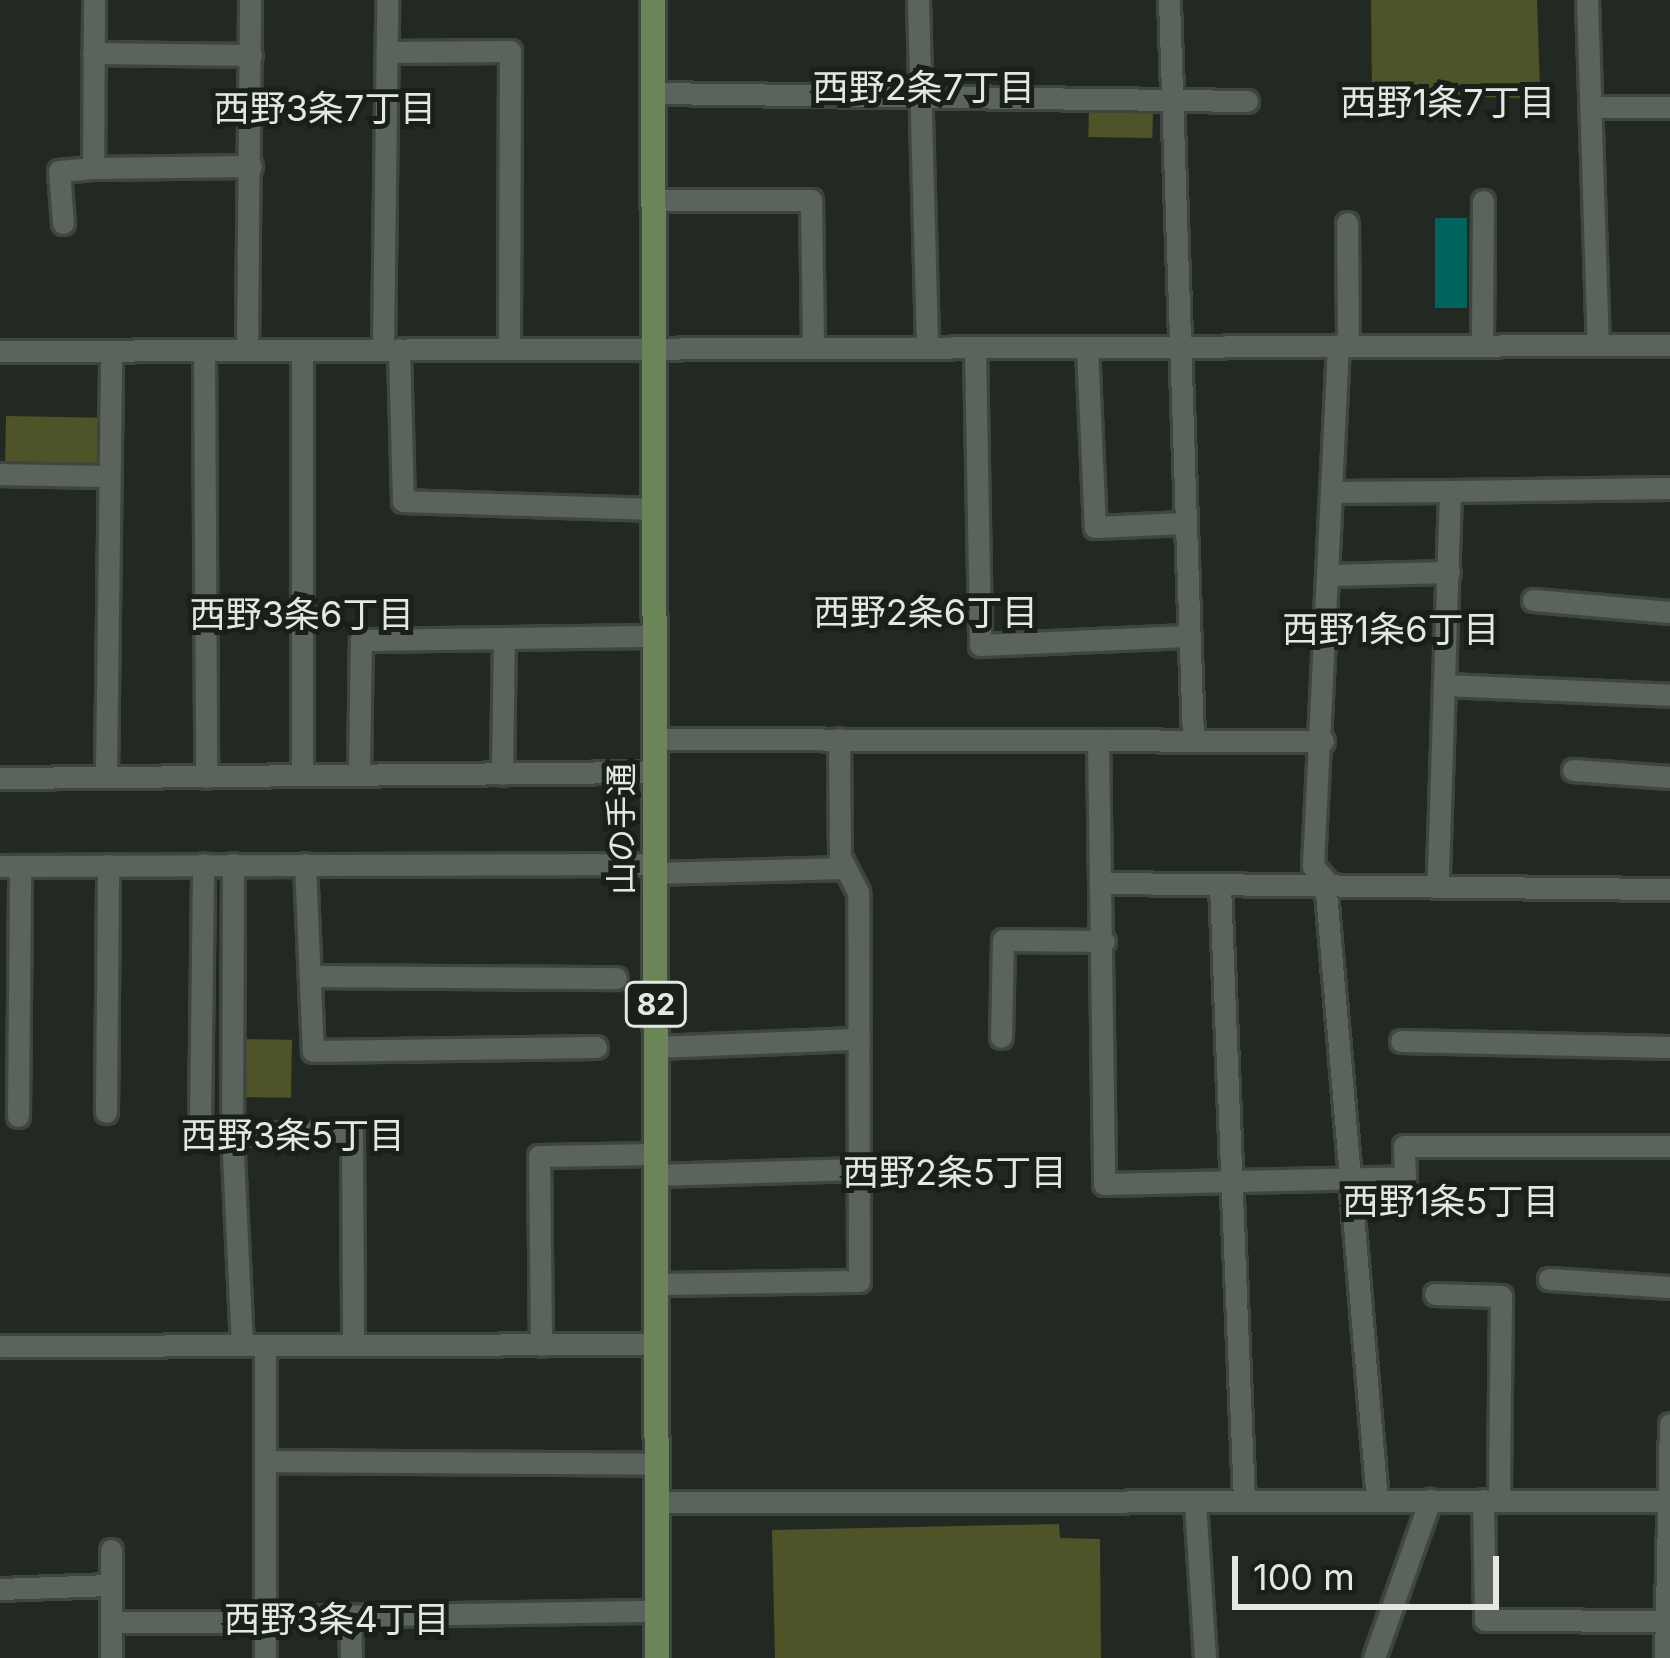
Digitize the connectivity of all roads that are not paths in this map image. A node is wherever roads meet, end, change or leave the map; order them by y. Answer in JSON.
{"nodes":[{"id":1,"x":94,"y":0,"type":"edge"},
{"id":2,"x":250,"y":0,"type":"edge"},
{"id":3,"x":387,"y":0,"type":"edge"},
{"id":4,"x":653,"y":0,"type":"edge"},
{"id":5,"x":918,"y":0,"type":"edge"},
{"id":6,"x":1169,"y":0,"type":"edge"},
{"id":7,"x":1587,"y":0,"type":"edge"},
{"id":8,"x":387,"y":52,"type":"junction"},
{"id":9,"x":93,"y":53,"type":"junction"},
{"id":10,"x":251,"y":55,"type":"junction"},
{"id":11,"x":916,"y":92,"type":"junction"},
{"id":12,"x":653,"y":93,"type":"junction"},
{"id":13,"x":1167,"y":96,"type":"junction"},
{"id":14,"x":1246,"y":101,"type":"dead end"},
{"id":15,"x":1596,"y":107,"type":"junction"},
{"id":16,"x":1670,"y":107,"type":"edge"},
{"id":17,"x":251,"y":166,"type":"junction"},
{"id":18,"x":93,"y":168,"type":"junction"},
{"id":19,"x":654,"y":200,"type":"junction"},
{"id":20,"x":1483,"y":201,"type":"dead end"},
{"id":21,"x":1347,"y":223,"type":"dead end"},
{"id":22,"x":63,"y":224,"type":"dead end"},
{"id":23,"x":1483,"y":344,"type":"junction"},
{"id":24,"x":1598,"y":344,"type":"junction"},
{"id":25,"x":1670,"y":344,"type":"edge"},
{"id":26,"x":927,"y":345,"type":"junction"},
{"id":27,"x":1343,"y":345,"type":"junction"},
{"id":28,"x":813,"y":346,"type":"junction"},
{"id":29,"x":1176,"y":346,"type":"junction"},
{"id":30,"x":975,"y":347,"type":"junction"},
{"id":31,"x":1087,"y":347,"type":"junction"},
{"id":32,"x":391,"y":349,"type":"junction"},
{"id":33,"x":509,"y":349,"type":"junction"},
{"id":34,"x":204,"y":350,"type":"junction"},
{"id":35,"x":247,"y":350,"type":"junction"},
{"id":36,"x":302,"y":350,"type":"junction"},
{"id":37,"x":0,"y":351,"type":"edge"},
{"id":38,"x":111,"y":351,"type":"junction"},
{"id":39,"x":655,"y":351,"type":"junction"},
{"id":40,"x":0,"y":474,"type":"edge"},
{"id":41,"x":106,"y":476,"type":"junction"},
{"id":42,"x":1670,"y":488,"type":"edge"},
{"id":43,"x":1450,"y":491,"type":"junction"},
{"id":44,"x":1332,"y":492,"type":"junction"},
{"id":45,"x":652,"y":509,"type":"junction"},
{"id":46,"x":1184,"y":523,"type":"junction"},
{"id":47,"x":1449,"y":572,"type":"junction"},
{"id":48,"x":1329,"y":574,"type":"junction"},
{"id":49,"x":1533,"y":600,"type":"dead end"},
{"id":50,"x":1670,"y":612,"type":"edge"},
{"id":51,"x":653,"y":636,"type":"junction"},
{"id":52,"x":1188,"y":636,"type":"junction"},
{"id":53,"x":504,"y":638,"type":"junction"},
{"id":54,"x":1445,"y":686,"type":"junction"},
{"id":55,"x":1670,"y":695,"type":"edge"},
{"id":56,"x":654,"y":739,"type":"junction"},
{"id":57,"x":839,"y":739,"type":"junction"},
{"id":58,"x":1098,"y":740,"type":"junction"},
{"id":59,"x":1193,"y":740,"type":"junction"},
{"id":60,"x":1323,"y":741,"type":"junction"},
{"id":61,"x":1573,"y":770,"type":"dead end"},
{"id":62,"x":654,"y":772,"type":"junction"},
{"id":63,"x":302,"y":774,"type":"junction"},
{"id":64,"x":502,"y":774,"type":"junction"},
{"id":65,"x":106,"y":775,"type":"junction"},
{"id":66,"x":359,"y":775,"type":"junction"},
{"id":67,"x":206,"y":777,"type":"junction"},
{"id":68,"x":1670,"y":777,"type":"edge"},
{"id":69,"x":0,"y":778,"type":"edge"},
{"id":70,"x":203,"y":864,"type":"junction"},
{"id":71,"x":233,"y":864,"type":"junction"},
{"id":72,"x":305,"y":864,"type":"junction"},
{"id":73,"x":108,"y":865,"type":"junction"},
{"id":74,"x":10,"y":866,"type":"edge"},
{"id":75,"x":655,"y":868,"type":"junction"},
{"id":76,"x":845,"y":868,"type":"junction"},
{"id":77,"x":1325,"y":880,"type":"junction"},
{"id":78,"x":1438,"y":882,"type":"junction"},
{"id":79,"x":1102,"y":883,"type":"junction"},
{"id":80,"x":1220,"y":885,"type":"junction"},
{"id":81,"x":1670,"y":889,"type":"edge"},
{"id":82,"x":1104,"y":941,"type":"junction"},
{"id":83,"x":311,"y":976,"type":"junction"},
{"id":84,"x":616,"y":978,"type":"dead end"},
{"id":85,"x":1000,"y":1037,"type":"dead end"},
{"id":86,"x":859,"y":1039,"type":"junction"},
{"id":87,"x":1400,"y":1041,"type":"dead end"},
{"id":88,"x":1670,"y":1046,"type":"edge"},
{"id":89,"x":596,"y":1047,"type":"dead end"},
{"id":90,"x":656,"y":1047,"type":"junction"},
{"id":91,"x":106,"y":1112,"type":"dead end"},
{"id":92,"x":18,"y":1116,"type":"dead end"},
{"id":93,"x":200,"y":1122,"type":"dead end"},
{"id":94,"x":232,"y":1134,"type":"junction"},
{"id":95,"x":1670,"y":1146,"type":"edge"},
{"id":96,"x":657,"y":1165,"type":"junction"},
{"id":97,"x":858,"y":1169,"type":"junction"},
{"id":98,"x":1350,"y":1179,"type":"junction"},
{"id":99,"x":1231,"y":1184,"type":"junction"},
{"id":100,"x":1549,"y":1279,"type":"dead end"},
{"id":101,"x":657,"y":1283,"type":"junction"},
{"id":102,"x":1670,"y":1287,"type":"edge"},
{"id":103,"x":1435,"y":1294,"type":"dead end"},
{"id":104,"x":658,"y":1344,"type":"junction"},
{"id":105,"x":254,"y":1345,"type":"junction"},
{"id":106,"x":353,"y":1345,"type":"junction"},
{"id":107,"x":541,"y":1345,"type":"junction"},
{"id":108,"x":0,"y":1346,"type":"edge"},
{"id":109,"x":1670,"y":1424,"type":"edge"},
{"id":110,"x":265,"y":1461,"type":"junction"},
{"id":111,"x":656,"y":1464,"type":"junction"},
{"id":112,"x":1244,"y":1500,"type":"junction"},
{"id":113,"x":1377,"y":1500,"type":"junction"},
{"id":114,"x":1430,"y":1500,"type":"junction"},
{"id":115,"x":1491,"y":1500,"type":"junction"},
{"id":116,"x":1668,"y":1501,"type":"edge"},
{"id":117,"x":656,"y":1502,"type":"junction"},
{"id":118,"x":1195,"y":1503,"type":"junction"},
{"id":119,"x":111,"y":1550,"type":"dead end"},
{"id":120,"x":1669,"y":1575,"type":"edge"},
{"id":121,"x":111,"y":1585,"type":"junction"},
{"id":122,"x":0,"y":1589,"type":"edge"},
{"id":123,"x":657,"y":1612,"type":"junction"},
{"id":124,"x":350,"y":1616,"type":"junction"},
{"id":125,"x":265,"y":1619,"type":"junction"},
{"id":126,"x":1666,"y":1621,"type":"junction"},
{"id":127,"x":111,"y":1622,"type":"junction"},
{"id":128,"x":112,"y":1658,"type":"edge"},
{"id":129,"x":265,"y":1658,"type":"edge"},
{"id":130,"x":351,"y":1658,"type":"edge"},
{"id":131,"x":657,"y":1658,"type":"edge"},
{"id":132,"x":1205,"y":1658,"type":"edge"},
{"id":133,"x":1374,"y":1658,"type":"edge"},
{"id":134,"x":1665,"y":1658,"type":"edge"}],
"edges":[{"from":1,"to":9,"type":"street"},
{"from":2,"to":10,"type":"street"},
{"from":3,"to":8,"type":"street"},
{"from":4,"to":12,"type":"main road","name":"山の手通","number":"82"},
{"from":5,"to":11,"type":"street"},
{"from":6,"to":13,"type":"street"},
{"from":7,"to":15,"type":"street"},
{"from":8,"to":32,"type":"street"},
{"from":8,"to":33,"type":"street"},
{"from":9,"to":10,"type":"street"},
{"from":9,"to":18,"type":"street"},
{"from":10,"to":17,"type":"street"},
{"from":11,"to":12,"type":"street"},
{"from":11,"to":13,"type":"street"},
{"from":11,"to":26,"type":"street"},
{"from":12,"to":19,"type":"main road","name":"山の手通","number":"82"},
{"from":13,"to":14,"type":"street"},
{"from":13,"to":29,"type":"street"},
{"from":15,"to":16,"type":"street"},
{"from":15,"to":24,"type":"street"},
{"from":17,"to":18,"type":"street"},
{"from":17,"to":35,"type":"street"},
{"from":18,"to":22,"type":"street"},
{"from":19,"to":28,"type":"street"},
{"from":19,"to":39,"type":"main road","name":"山の手通","number":"82"},
{"from":20,"to":23,"type":"street"},
{"from":21,"to":27,"type":"street"},
{"from":23,"to":24,"type":"street"},
{"from":23,"to":27,"type":"street"},
{"from":24,"to":25,"type":"street"},
{"from":26,"to":28,"type":"street"},
{"from":26,"to":30,"type":"street"},
{"from":27,"to":29,"type":"street"},
{"from":27,"to":44,"type":"street"},
{"from":28,"to":39,"type":"street"},
{"from":29,"to":31,"type":"street"},
{"from":29,"to":46,"type":"street"},
{"from":30,"to":31,"type":"street"},
{"from":30,"to":52,"type":"street"},
{"from":31,"to":46,"type":"street"},
{"from":32,"to":33,"type":"street"},
{"from":32,"to":36,"type":"street"},
{"from":32,"to":45,"type":"street"},
{"from":33,"to":39,"type":"street"},
{"from":34,"to":35,"type":"street"},
{"from":34,"to":38,"type":"street"},
{"from":34,"to":67,"type":"street"},
{"from":35,"to":36,"type":"street"},
{"from":36,"to":63,"type":"street"},
{"from":37,"to":38,"type":"street"},
{"from":38,"to":41,"type":"street"},
{"from":39,"to":45,"type":"main road","name":"山の手通","number":"82"},
{"from":40,"to":41,"type":"street"},
{"from":41,"to":65,"type":"street"},
{"from":42,"to":43,"type":"street"},
{"from":43,"to":44,"type":"street"},
{"from":43,"to":47,"type":"street"},
{"from":44,"to":48,"type":"street"},
{"from":45,"to":51,"type":"main road","name":"山の手通","number":"82"},
{"from":46,"to":52,"type":"street"},
{"from":47,"to":48,"type":"street"},
{"from":47,"to":54,"type":"street"},
{"from":48,"to":60,"type":"street"},
{"from":49,"to":50,"type":"street"},
{"from":51,"to":53,"type":"street"},
{"from":51,"to":56,"type":"main road","name":"山の手通","number":"82"},
{"from":52,"to":59,"type":"street"},
{"from":53,"to":64,"type":"street"},
{"from":53,"to":66,"type":"street"},
{"from":54,"to":55,"type":"street"},
{"from":54,"to":78,"type":"street"},
{"from":56,"to":57,"type":"street"},
{"from":56,"to":62,"type":"main road","name":"山の手通","number":"82"},
{"from":57,"to":58,"type":"street"},
{"from":57,"to":76,"type":"street"},
{"from":58,"to":59,"type":"street"},
{"from":58,"to":79,"type":"street"},
{"from":59,"to":60,"type":"street"},
{"from":60,"to":77,"type":"street"},
{"from":61,"to":68,"type":"street"},
{"from":62,"to":64,"type":"street"},
{"from":62,"to":75,"type":"main road","name":"山の手通","number":"82"},
{"from":63,"to":66,"type":"street"},
{"from":63,"to":67,"type":"street"},
{"from":64,"to":66,"type":"street"},
{"from":65,"to":67,"type":"street"},
{"from":65,"to":69,"type":"street"},
{"from":70,"to":71,"type":"street"},
{"from":70,"to":73,"type":"street"},
{"from":70,"to":93,"type":"street"},
{"from":71,"to":72,"type":"street"},
{"from":71,"to":94,"type":"street"},
{"from":72,"to":75,"type":"street"},
{"from":72,"to":83,"type":"street"},
{"from":73,"to":74,"type":"street"},
{"from":73,"to":91,"type":"street"},
{"from":74,"to":92,"type":"street"},
{"from":75,"to":76,"type":"street"},
{"from":75,"to":90,"type":"main road","name":"山の手通","number":"82"},
{"from":76,"to":86,"type":"street"},
{"from":77,"to":78,"type":"street"},
{"from":77,"to":80,"type":"street"},
{"from":77,"to":98,"type":"street"},
{"from":78,"to":81,"type":"street"},
{"from":79,"to":80,"type":"street"},
{"from":79,"to":82,"type":"street"},
{"from":80,"to":99,"type":"street"},
{"from":82,"to":85,"type":"street"},
{"from":82,"to":99,"type":"street"},
{"from":83,"to":84,"type":"street"},
{"from":83,"to":89,"type":"street"},
{"from":86,"to":90,"type":"street"},
{"from":86,"to":97,"type":"street"},
{"from":87,"to":88,"type":"street"},
{"from":90,"to":96,"type":"main road","name":"山の手通","number":"82"},
{"from":94,"to":105,"type":"street"},
{"from":94,"to":106,"type":"street"},
{"from":95,"to":98,"type":"street"},
{"from":96,"to":97,"type":"street"},
{"from":96,"to":101,"type":"main road","name":"山の手通","number":"82"},
{"from":96,"to":107,"type":"street"},
{"from":97,"to":101,"type":"street"},
{"from":98,"to":99,"type":"street"},
{"from":98,"to":113,"type":"street"},
{"from":99,"to":112,"type":"street"},
{"from":100,"to":102,"type":"street"},
{"from":101,"to":104,"type":"main road","name":"山の手通","number":"82"},
{"from":103,"to":115,"type":"street"},
{"from":104,"to":107,"type":"street"},
{"from":104,"to":111,"type":"main road","name":"山の手通","number":"82"},
{"from":105,"to":106,"type":"street"},
{"from":105,"to":108,"type":"street"},
{"from":105,"to":110,"type":"street"},
{"from":106,"to":107,"type":"street"},
{"from":109,"to":116,"type":"street"},
{"from":110,"to":111,"type":"street"},
{"from":110,"to":125,"type":"street"},
{"from":111,"to":117,"type":"main road","name":"山の手通","number":"82"},
{"from":112,"to":113,"type":"street"},
{"from":112,"to":118,"type":"street"},
{"from":113,"to":114,"type":"street"},
{"from":114,"to":115,"type":"street"},
{"from":114,"to":133,"type":"street"},
{"from":115,"to":116,"type":"street"},
{"from":115,"to":126,"type":"street"},
{"from":116,"to":120,"type":"street"},
{"from":117,"to":118,"type":"street"},
{"from":117,"to":123,"type":"main road","name":"山の手通","number":"82"},
{"from":118,"to":132,"type":"street"},
{"from":119,"to":121,"type":"street"},
{"from":120,"to":126,"type":"street"},
{"from":121,"to":122,"type":"street"},
{"from":121,"to":127,"type":"street"},
{"from":123,"to":124,"type":"street"},
{"from":123,"to":131,"type":"main road","name":"山の手通","number":"82"},
{"from":124,"to":125,"type":"street"},
{"from":124,"to":130,"type":"street"},
{"from":125,"to":127,"type":"street"},
{"from":125,"to":129,"type":"street"},
{"from":126,"to":134,"type":"street"},
{"from":127,"to":128,"type":"street"}]}
